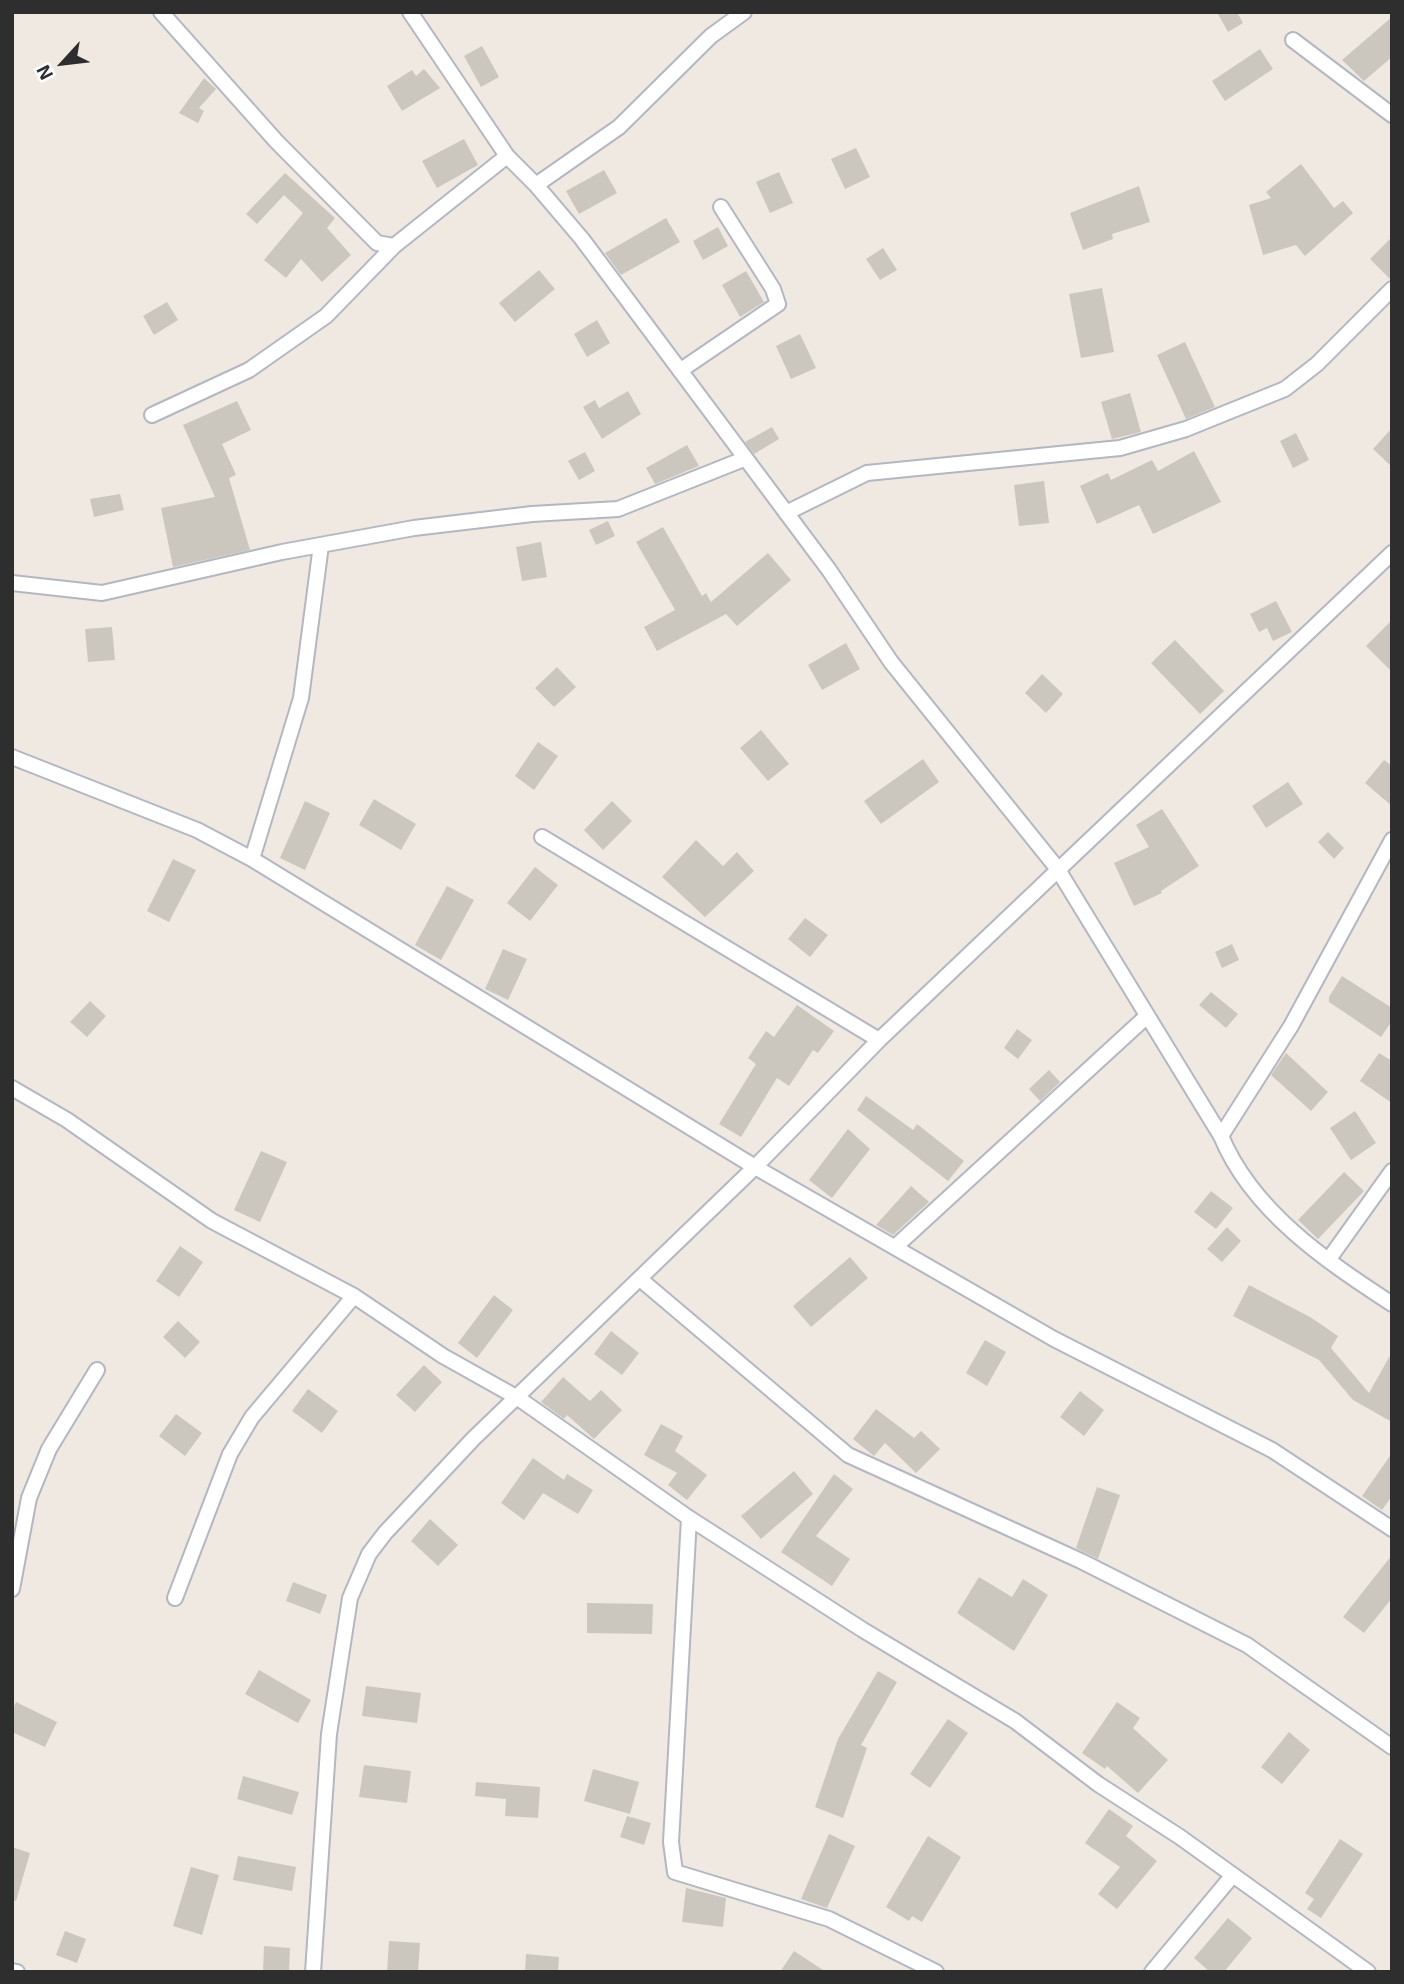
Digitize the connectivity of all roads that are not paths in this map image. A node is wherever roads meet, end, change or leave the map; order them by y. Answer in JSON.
{"nodes":[{"id":1,"x":162,"y":12,"type":"edge"},
{"id":2,"x":410,"y":12,"type":"edge"},
{"id":3,"x":744,"y":12,"type":"edge"},
{"id":4,"x":1293,"y":40,"type":"dead end"},
{"id":5,"x":1392,"y":115,"type":"edge"},
{"id":6,"x":507,"y":156,"type":"junction"},
{"id":7,"x":536,"y":185,"type":"junction"},
{"id":8,"x":721,"y":207,"type":"dead end"},
{"id":9,"x":394,"y":246,"type":"junction"},
{"id":10,"x":1392,"y":289,"type":"edge"},
{"id":11,"x":681,"y":370,"type":"junction"},
{"id":12,"x":152,"y":415,"type":"dead end"},
{"id":13,"x":744,"y":459,"type":"junction"},
{"id":14,"x":786,"y":513,"type":"junction"},
{"id":15,"x":321,"y":545,"type":"junction"},
{"id":16,"x":1392,"y":552,"type":"edge"},
{"id":17,"x":12,"y":583,"type":"edge"},
{"id":18,"x":12,"y":757,"type":"edge"},
{"id":19,"x":541,"y":837,"type":"dead end"},
{"id":20,"x":1392,"y":840,"type":"edge"},
{"id":21,"x":252,"y":859,"type":"junction"},
{"id":22,"x":1056,"y":868,"type":"junction"},
{"id":23,"x":1147,"y":1016,"type":"junction"},
{"id":24,"x":879,"y":1040,"type":"junction"},
{"id":25,"x":12,"y":1088,"type":"edge"},
{"id":26,"x":1222,"y":1136,"type":"junction"},
{"id":27,"x":755,"y":1167,"type":"junction"},
{"id":28,"x":1392,"y":1171,"type":"edge"},
{"id":29,"x":895,"y":1247,"type":"junction"},
{"id":30,"x":1329,"y":1259,"type":"junction"},
{"id":31,"x":640,"y":1279,"type":"junction"},
{"id":32,"x":354,"y":1296,"type":"junction"},
{"id":33,"x":1392,"y":1304,"type":"edge"},
{"id":34,"x":97,"y":1370,"type":"dead end"},
{"id":35,"x":518,"y":1398,"type":"junction"},
{"id":36,"x":688,"y":1518,"type":"junction"},
{"id":37,"x":1392,"y":1529,"type":"edge"},
{"id":38,"x":12,"y":1589,"type":"edge"},
{"id":39,"x":175,"y":1598,"type":"dead end"},
{"id":40,"x":1392,"y":1747,"type":"edge"},
{"id":41,"x":1233,"y":1875,"type":"junction"},
{"id":42,"x":313,"y":1972,"type":"edge"},
{"id":43,"x":936,"y":1972,"type":"edge"},
{"id":44,"x":1152,"y":1972,"type":"edge"},
{"id":45,"x":1368,"y":1972,"type":"edge"}],
"edges":[{"from":1,"to":9,"type":"street"},
{"from":2,"to":6,"type":"street"},
{"from":3,"to":7,"type":"street"},
{"from":4,"to":5,"type":"street"},
{"from":6,"to":7,"type":"street"},
{"from":6,"to":9,"type":"street"},
{"from":7,"to":11,"type":"street"},
{"from":8,"to":11,"type":"street"},
{"from":9,"to":12,"type":"street"},
{"from":10,"to":14,"type":"street"},
{"from":11,"to":13,"type":"street"},
{"from":13,"to":14,"type":"street"},
{"from":13,"to":15,"type":"street"},
{"from":14,"to":22,"type":"street"},
{"from":15,"to":17,"type":"street"},
{"from":15,"to":21,"type":"street"},
{"from":16,"to":22,"type":"street"},
{"from":18,"to":21,"type":"street"},
{"from":19,"to":24,"type":"street"},
{"from":20,"to":26,"type":"street"},
{"from":21,"to":27,"type":"street"},
{"from":22,"to":23,"type":"street"},
{"from":22,"to":24,"type":"street"},
{"from":23,"to":26,"type":"street"},
{"from":23,"to":29,"type":"street"},
{"from":24,"to":27,"type":"street"},
{"from":25,"to":32,"type":"street"},
{"from":26,"to":30,"type":"street"},
{"from":27,"to":29,"type":"street"},
{"from":27,"to":31,"type":"street"},
{"from":28,"to":30,"type":"street"},
{"from":29,"to":37,"type":"street"},
{"from":30,"to":33,"type":"street"},
{"from":31,"to":35,"type":"street"},
{"from":31,"to":40,"type":"street"},
{"from":32,"to":35,"type":"street"},
{"from":32,"to":39,"type":"street"},
{"from":34,"to":38,"type":"street"},
{"from":35,"to":36,"type":"street"},
{"from":35,"to":42,"type":"street"},
{"from":36,"to":41,"type":"street"},
{"from":36,"to":43,"type":"street"},
{"from":41,"to":44,"type":"street"},
{"from":41,"to":45,"type":"street"}]}
